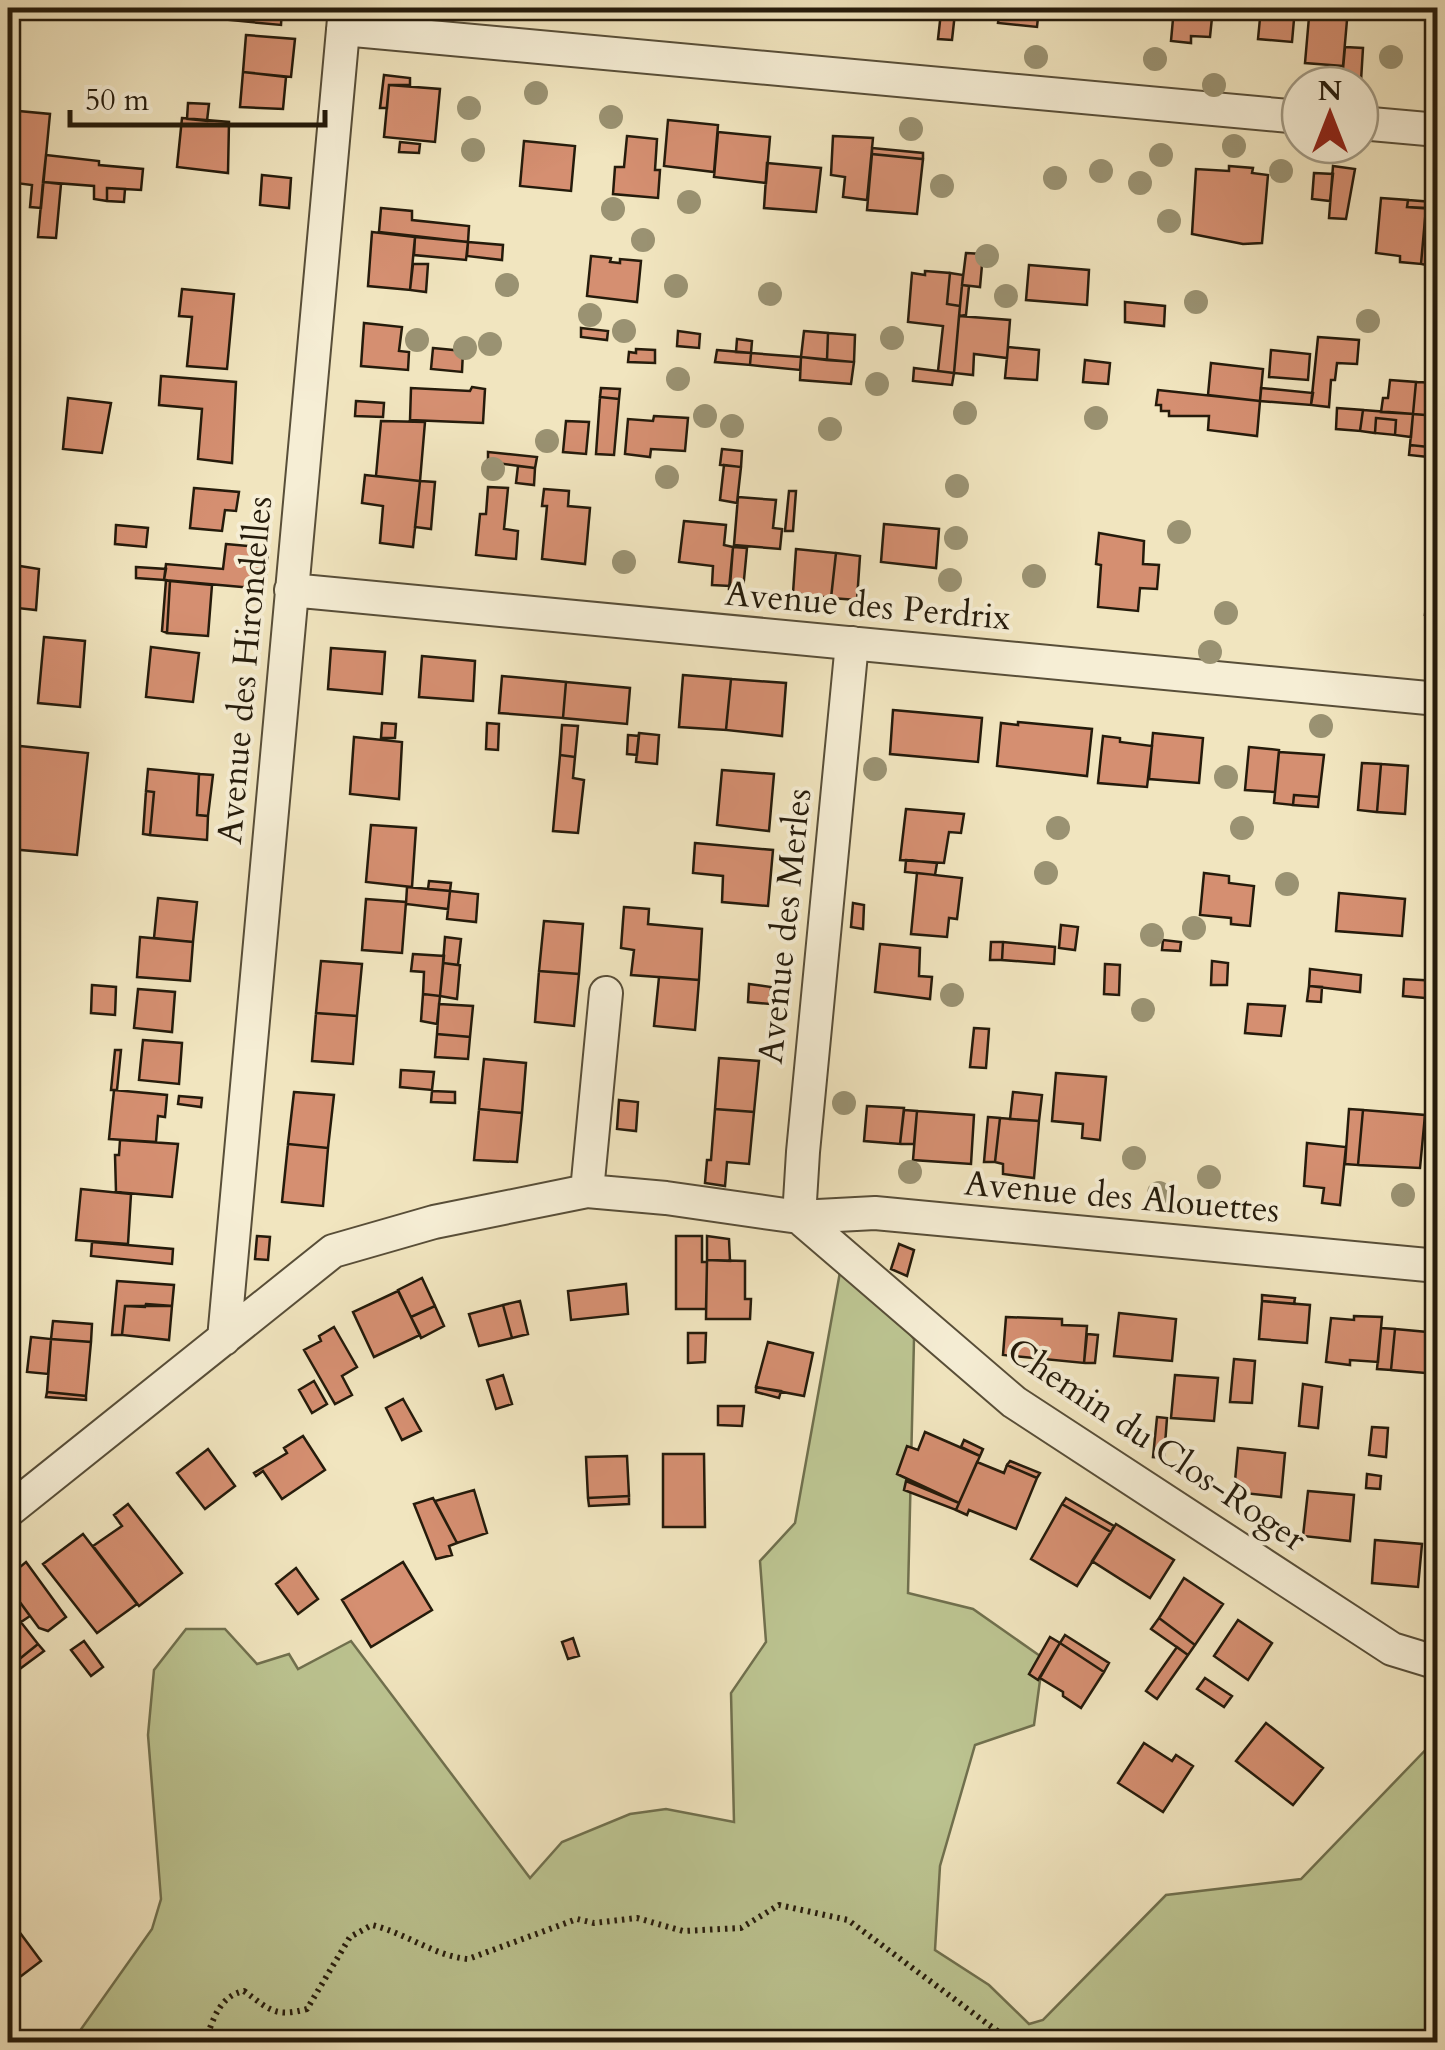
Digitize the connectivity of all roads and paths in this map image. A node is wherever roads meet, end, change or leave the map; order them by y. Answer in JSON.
{"nodes":[{"id":1,"x":344,"y":18,"type":"edge"},
{"id":2,"x":1280,"y":115,"type":"edge"},
{"id":3,"x":1380,"y":125,"type":"edge"},
{"id":4,"x":1438,"y":130,"type":"edge"},
{"id":5,"x":291,"y":590,"type":"junction"},
{"id":6,"x":852,"y":643,"type":"junction"},
{"id":7,"x":1438,"y":699,"type":"edge"},
{"id":8,"x":606,"y":994,"type":"dead end"},
{"id":9,"x":588,"y":1191,"type":"junction"},
{"id":10,"x":799,"y":1216,"type":"junction"},
{"id":11,"x":1438,"y":1266,"type":"edge"},
{"id":12,"x":224,"y":1339,"type":"junction"},
{"id":13,"x":8,"y":1511,"type":"edge"},
{"id":14,"x":1438,"y":1663,"type":"edge"},
{"id":15,"x":205,"y":2042,"type":"edge"},
{"id":16,"x":1012,"y":2042,"type":"edge"}],
"edges":[{"from":1,"to":2,"type":"street"},
{"from":1,"to":5,"type":"street","name":"Avenue des Hirondelles"},
{"from":3,"to":4,"type":"street"},
{"from":5,"to":6,"type":"street","name":"Avenue des Perdrix"},
{"from":5,"to":12,"type":"street","name":"Avenue des Hirondelles"},
{"from":6,"to":7,"type":"street","name":"Avenue des Perdrix"},
{"from":6,"to":10,"type":"street","name":"Avenue des Merles"},
{"from":8,"to":9,"type":"street"},
{"from":9,"to":10,"type":"street"},
{"from":9,"to":12,"type":"street"},
{"from":10,"to":11,"type":"street","name":"Avenue des Alouettes"},
{"from":10,"to":14,"type":"street","name":"Chemin du Clos-Roger"},
{"from":12,"to":13,"type":"street"},
{"from":15,"to":16,"type":"path"}]}
